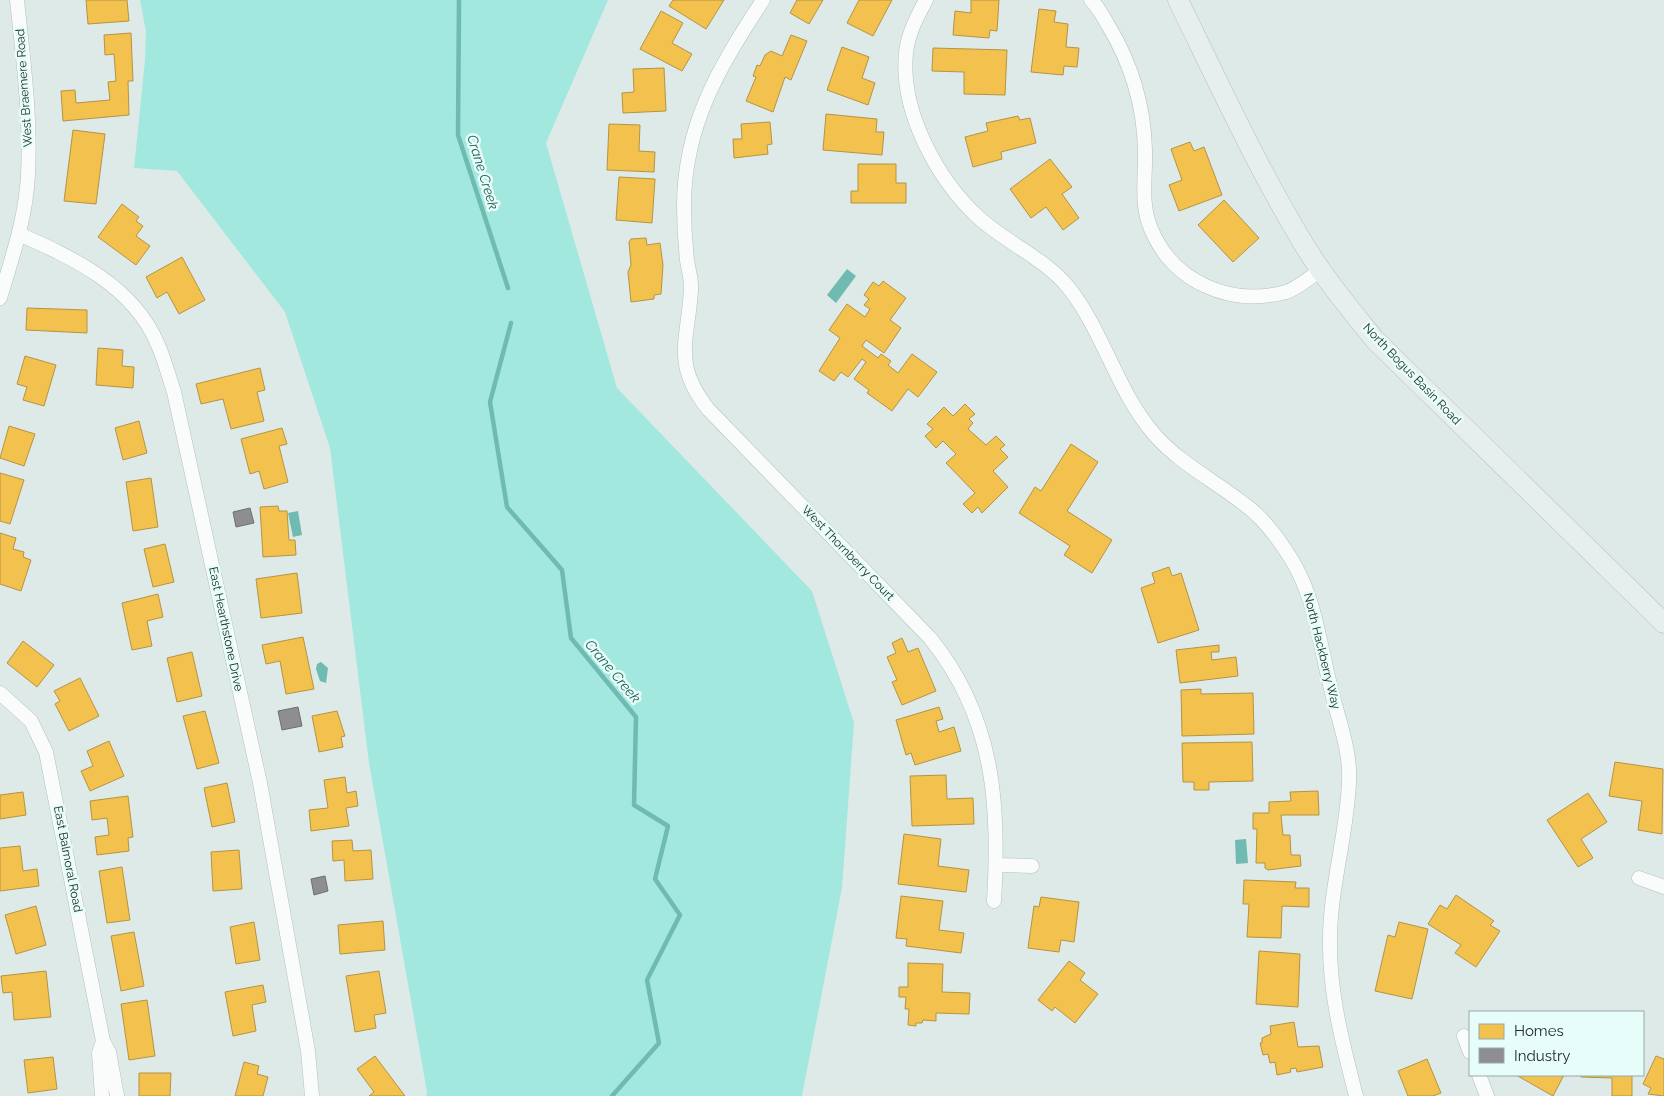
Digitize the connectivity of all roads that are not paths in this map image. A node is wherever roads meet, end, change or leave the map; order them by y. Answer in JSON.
{"nodes":[{"id":1,"x":18,"y":0,"type":"edge"},
{"id":2,"x":763,"y":0,"type":"edge"},
{"id":3,"x":926,"y":0,"type":"edge"},
{"id":4,"x":1091,"y":0,"type":"edge"},
{"id":5,"x":1178,"y":0,"type":"edge"},
{"id":6,"x":19,"y":234,"type":"junction"},
{"id":7,"x":1321,"y":270,"type":"junction"},
{"id":8,"x":0,"y":298,"type":"edge"},
{"id":9,"x":1664,"y":624,"type":"edge"},
{"id":10,"x":0,"y":693,"type":"edge"},
{"id":11,"x":997,"y":865,"type":"junction"},
{"id":12,"x":1032,"y":866,"type":"dead end"},
{"id":13,"x":1639,"y":878,"type":"dead end"},
{"id":14,"x":1664,"y":887,"type":"edge"},
{"id":15,"x":994,"y":901,"type":"dead end"},
{"id":16,"x":1464,"y":1036,"type":"dead end"},
{"id":17,"x":103,"y":1041,"type":"junction"},
{"id":18,"x":1469,"y":1049,"type":"edge"},
{"id":19,"x":1479,"y":1076,"type":"edge"},
{"id":20,"x":102,"y":1096,"type":"edge"},
{"id":21,"x":117,"y":1096,"type":"edge"},
{"id":22,"x":312,"y":1096,"type":"edge"},
{"id":23,"x":1356,"y":1096,"type":"edge"},
{"id":24,"x":1487,"y":1096,"type":"edge"}],
"edges":[{"from":1,"to":6,"type":"street","name":"West Braemere Road"},
{"from":2,"to":11,"type":"street","name":"West Thornberry Court"},
{"from":3,"to":23,"type":"street","name":"North Hackberry Way"},
{"from":4,"to":7,"type":"street"},
{"from":5,"to":7,"type":"street","name":"North Bogus Basin Road"},
{"from":6,"to":8,"type":"street","name":"West Braemere Road"},
{"from":6,"to":22,"type":"street","name":"East Hearthstone Drive"},
{"from":7,"to":9,"type":"street","name":"North Bogus Basin Road"},
{"from":10,"to":17,"type":"street","name":"East Balmoral Road"},
{"from":11,"to":12,"type":"street"},
{"from":11,"to":15,"type":"street","name":"West Thornberry Court"},
{"from":13,"to":14,"type":"street"},
{"from":16,"to":18,"type":"street"},
{"from":17,"to":20,"type":"street","name":"East Balmoral Road"},
{"from":17,"to":21,"type":"street","name":"East Balmoral Road"},
{"from":19,"to":24,"type":"street"}]}
